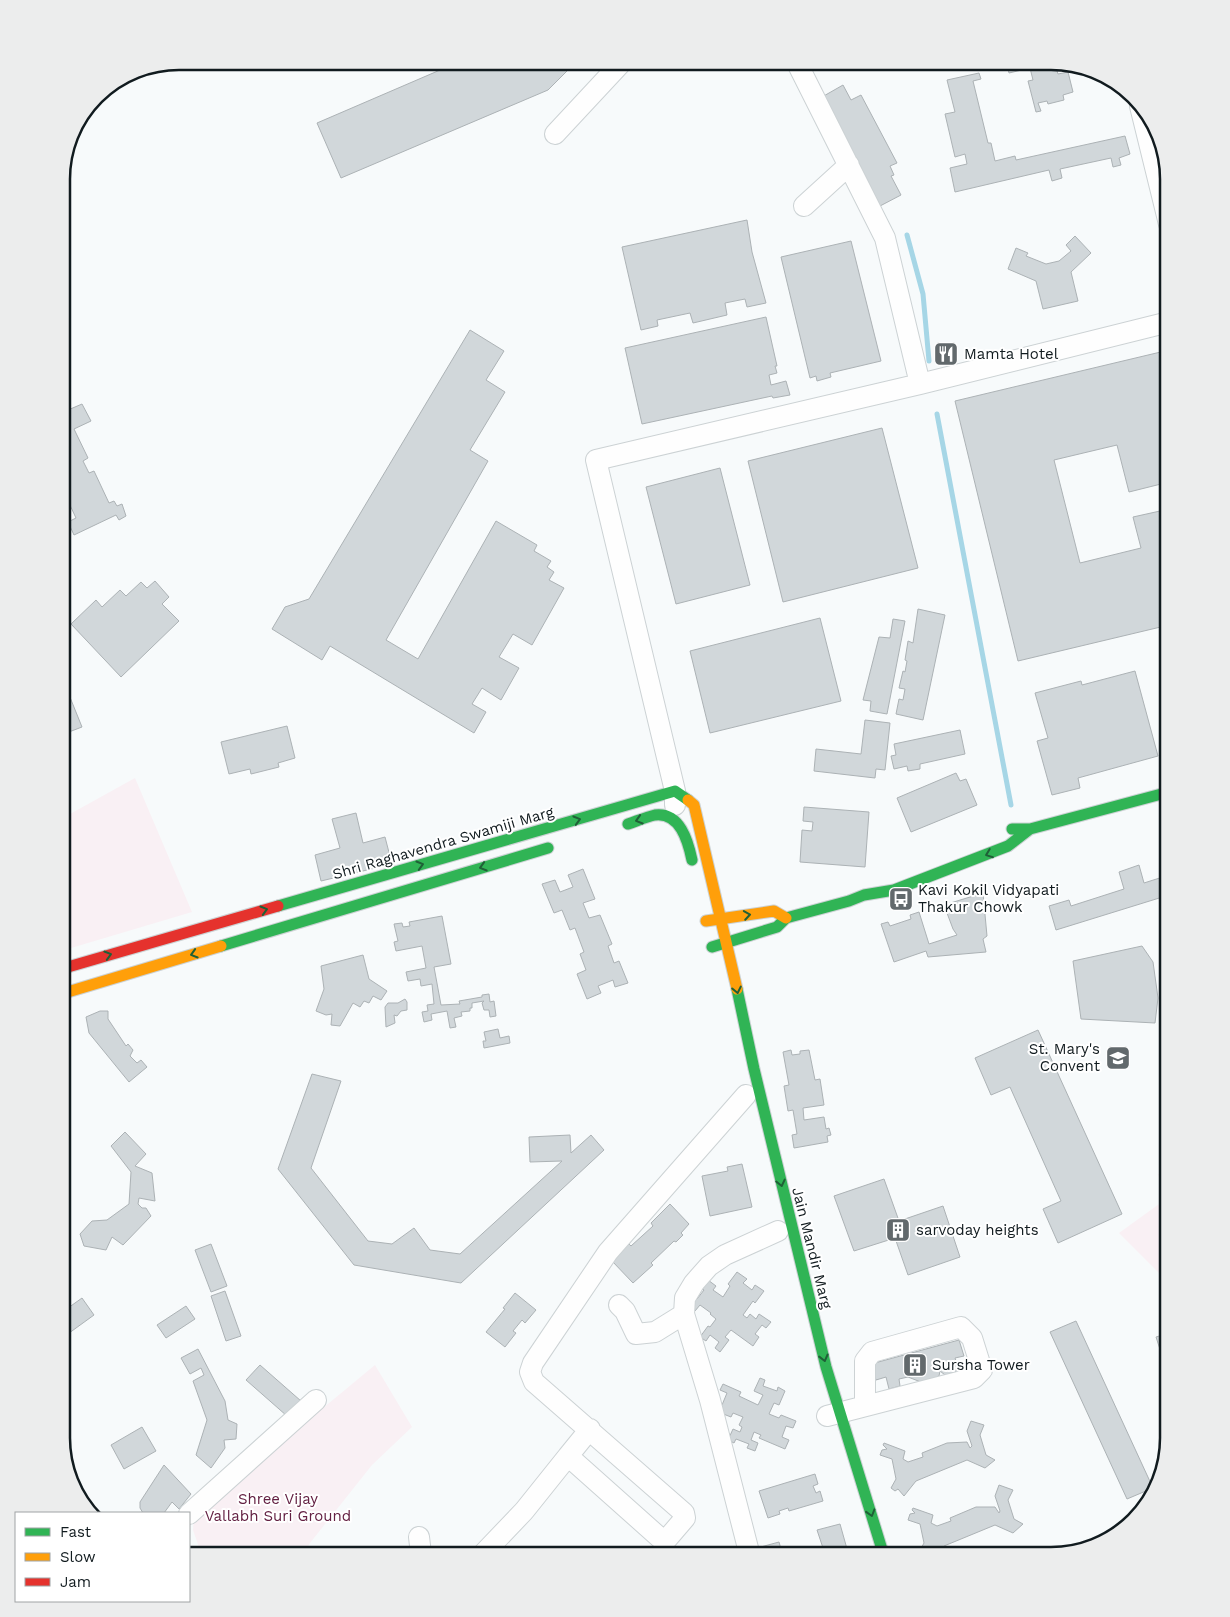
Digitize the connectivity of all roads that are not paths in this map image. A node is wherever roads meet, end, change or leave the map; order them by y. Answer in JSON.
{"nodes":[{"id":1,"x":615,"y":70,"type":"edge"},
{"id":2,"x":800,"y":70,"type":"edge"},
{"id":3,"x":555,"y":134,"type":"dead end"},
{"id":4,"x":1151,"y":137,"type":"edge"},
{"id":5,"x":848,"y":165,"type":"junction"},
{"id":6,"x":1160,"y":180,"type":"edge"},
{"id":7,"x":804,"y":206,"type":"dead end"},
{"id":8,"x":1160,"y":324,"type":"edge"},
{"id":9,"x":920,"y":384,"type":"junction"},
{"id":10,"x":675,"y":792,"type":"junction"},
{"id":11,"x":1160,"y":794,"type":"edge"},
{"id":12,"x":674,"y":820,"type":"junction"},
{"id":13,"x":615,"y":828,"type":"dead end"},
{"id":14,"x":1030,"y":829,"type":"junction"},
{"id":15,"x":1002,"y":830,"type":"dead end"},
{"id":16,"x":529,"y":834,"type":"junction"},
{"id":17,"x":561,"y":844,"type":"dead end"},
{"id":18,"x":534,"y":852,"type":"junction"},
{"id":19,"x":705,"y":853,"type":"junction"},
{"id":20,"x":691,"y":856,"type":"junction"},
{"id":21,"x":442,"y":859,"type":"junction"},
{"id":22,"x":696,"y":875,"type":"dead end"},
{"id":23,"x":448,"y":878,"type":"junction"},
{"id":24,"x":881,"y":879,"type":"dead end"},
{"id":25,"x":330,"y":891,"type":"junction"},
{"id":26,"x":864,"y":894,"type":"junction"},
{"id":27,"x":336,"y":911,"type":"junction"},
{"id":28,"x":786,"y":918,"type":"junction"},
{"id":29,"x":721,"y":919,"type":"junction"},
{"id":30,"x":210,"y":926,"type":"junction"},
{"id":31,"x":727,"y":943,"type":"junction"},
{"id":32,"x":217,"y":947,"type":"junction"},
{"id":33,"x":73,"y":975,"type":"edge"},
{"id":34,"x":754,"y":1069,"type":"junction"},
{"id":35,"x":741,"y":1072,"type":"dead end"},
{"id":36,"x":746,"y":1098,"type":"dead end"},
{"id":37,"x":775,"y":1157,"type":"junction"},
{"id":38,"x":761,"y":1160,"type":"dead end"},
{"id":39,"x":786,"y":1202,"type":"junction"},
{"id":40,"x":772,"y":1206,"type":"dead end"},
{"id":41,"x":778,"y":1231,"type":"dead end"},
{"id":42,"x":802,"y":1268,"type":"junction"},
{"id":43,"x":788,"y":1272,"type":"dead end"},
{"id":44,"x":619,"y":1305,"type":"dead end"},
{"id":45,"x":684,"y":1314,"type":"junction"},
{"id":46,"x":819,"y":1339,"type":"junction"},
{"id":47,"x":806,"y":1343,"type":"dead end"},
{"id":48,"x":316,"y":1400,"type":"dead end"},
{"id":49,"x":866,"y":1406,"type":"junction"},
{"id":50,"x":830,"y":1416,"type":"junction"},
{"id":51,"x":590,"y":1429,"type":"junction"},
{"id":52,"x":568,"y":1456,"type":"junction"},
{"id":53,"x":190,"y":1513,"type":"edge"},
{"id":54,"x":490,"y":1547,"type":"edge"},
{"id":55,"x":748,"y":1547,"type":"edge"},
{"id":56,"x":881,"y":1547,"type":"edge"}],
"edges":[{"from":1,"to":3,"type":"street"},
{"from":2,"to":5,"type":"street"},
{"from":4,"to":6,"type":"street"},
{"from":5,"to":7,"type":"street"},
{"from":5,"to":9,"type":"street"},
{"from":8,"to":9,"type":"street"},
{"from":9,"to":10,"type":"street"},
{"from":10,"to":12,"type":"street"},
{"from":16,"to":10,"type":"street","name":"Shri Raghavendra Swamiji Marg","one_way":true},
{"from":10,"to":19,"type":"street"},
{"from":11,"to":14,"type":"street"},
{"from":12,"to":13,"type":"street","one_way":true},
{"from":12,"to":20,"type":"street"},
{"from":14,"to":15,"type":"street"},
{"from":14,"to":26,"type":"street","one_way":true},
{"from":16,"to":18,"type":"street"},
{"from":16,"to":21,"type":"street","name":"Shri Raghavendra Swamiji Marg"},
{"from":17,"to":18,"type":"street","name":"Shri Raghavendra Swamiji Marg"},
{"from":18,"to":23,"type":"street","name":"Shri Raghavendra Swamiji Marg","one_way":true},
{"from":19,"to":20,"type":"street"},
{"from":19,"to":29,"type":"street"},
{"from":20,"to":22,"type":"street"},
{"from":21,"to":23,"type":"street"},
{"from":25,"to":21,"type":"street","name":"Shri Raghavendra Swamiji Marg","one_way":true},
{"from":23,"to":27,"type":"street","name":"Shri Raghavendra Swamiji Marg"},
{"from":24,"to":26,"type":"street"},
{"from":25,"to":27,"type":"street"},
{"from":30,"to":25,"type":"street","name":"Shri Raghavendra Swamiji Marg","one_way":true},
{"from":26,"to":28,"type":"street"},
{"from":27,"to":32,"type":"street","name":"Shri Raghavendra Swamiji Marg"},
{"from":29,"to":28,"type":"street","one_way":true},
{"from":28,"to":31,"type":"street"},
{"from":29,"to":31,"type":"street"},
{"from":29,"to":31,"type":"street"},
{"from":30,"to":32,"type":"street"},
{"from":33,"to":30,"type":"street","name":"Shri Raghavendra Swamiji Marg","one_way":true},
{"from":31,"to":34,"type":"street","name":"Jain Mandir Marg","one_way":true},
{"from":32,"to":33,"type":"street","name":"Shri Raghavendra Swamiji Marg","one_way":true},
{"from":34,"to":35,"type":"street"},
{"from":34,"to":37,"type":"street","name":"Jain Mandir Marg"},
{"from":36,"to":51,"type":"street"},
{"from":37,"to":38,"type":"street"},
{"from":37,"to":39,"type":"street","name":"Jain Mandir Marg","one_way":true},
{"from":39,"to":40,"type":"street"},
{"from":39,"to":42,"type":"street","name":"Jain Mandir Marg"},
{"from":41,"to":45,"type":"street"},
{"from":42,"to":43,"type":"street"},
{"from":42,"to":46,"type":"street","name":"Jain Mandir Marg"},
{"from":44,"to":45,"type":"street"},
{"from":45,"to":55,"type":"street"},
{"from":46,"to":47,"type":"street"},
{"from":46,"to":50,"type":"street","name":"Jain Mandir Marg","one_way":true},
{"from":48,"to":53,"type":"street"},
{"from":49,"to":49,"type":"street"},
{"from":49,"to":50,"type":"street"},
{"from":50,"to":56,"type":"street","name":"Jain Mandir Marg","one_way":true},
{"from":51,"to":52,"type":"street"},
{"from":51,"to":52,"type":"street"},
{"from":52,"to":54,"type":"street"}]}
